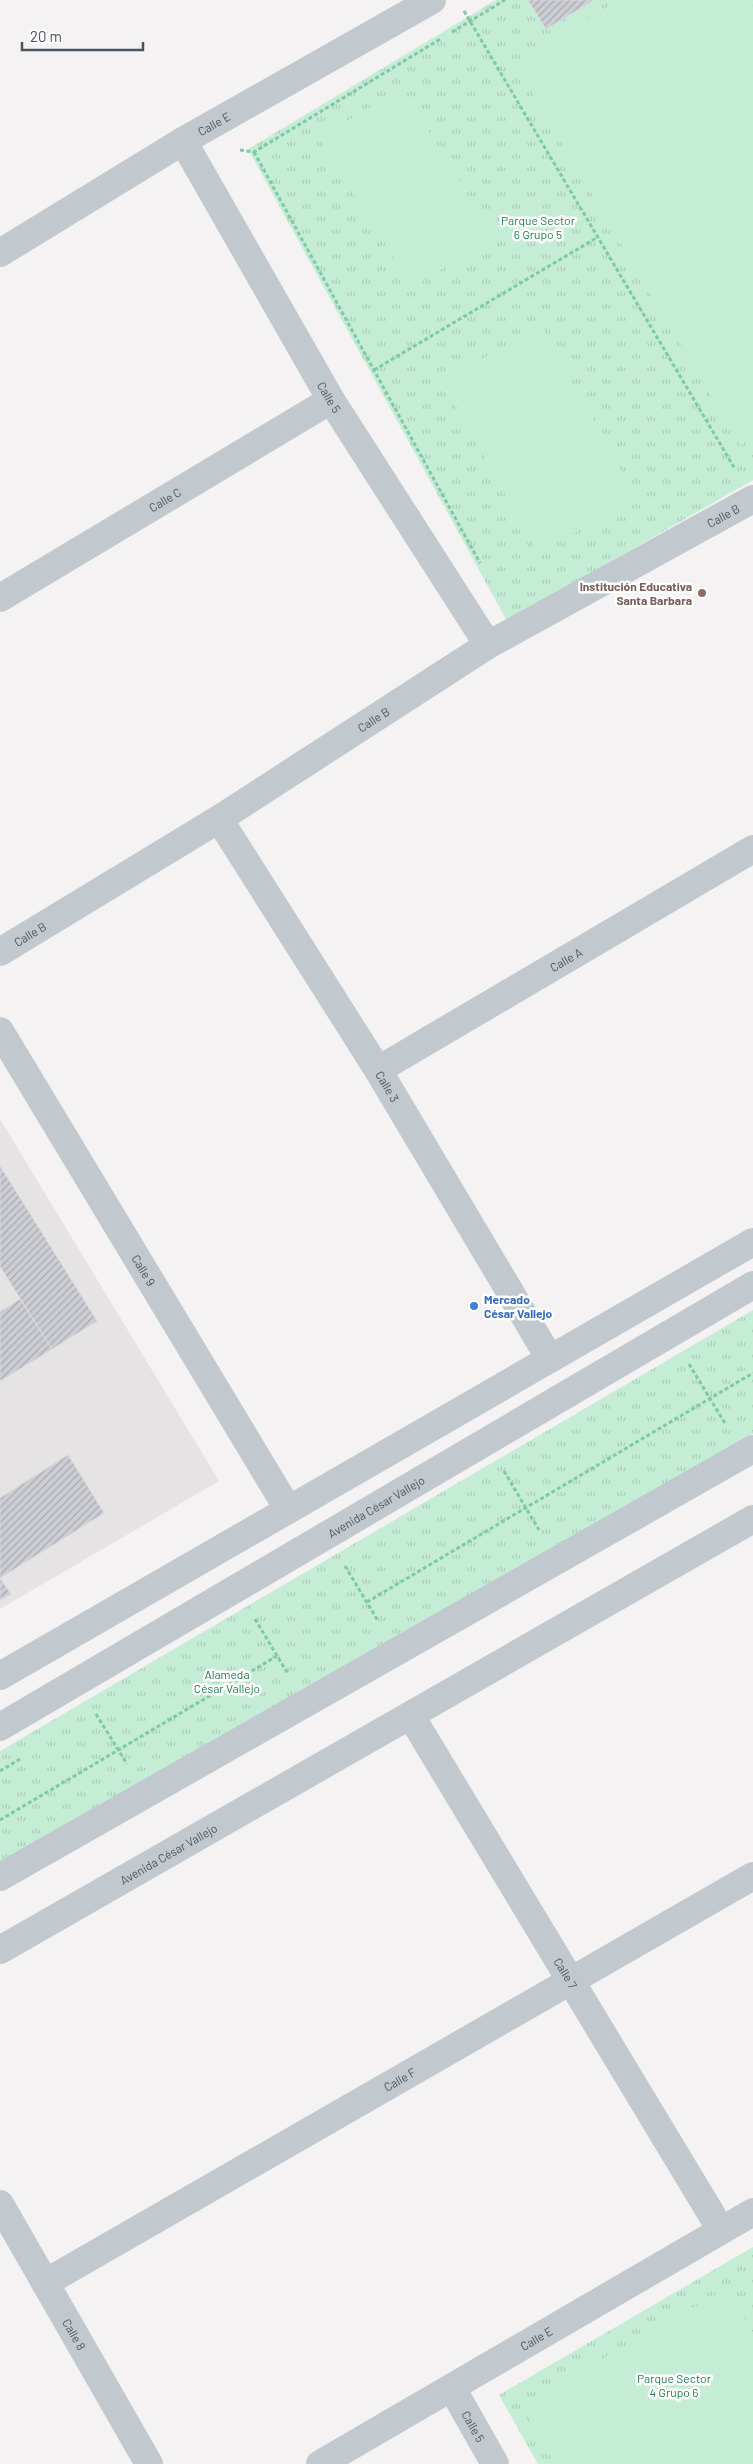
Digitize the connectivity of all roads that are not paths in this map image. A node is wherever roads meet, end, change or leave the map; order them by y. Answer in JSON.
{"nodes":[{"id":1,"x":432,"y":0,"type":"edge"},
{"id":2,"x":183,"y":141,"type":"junction"},
{"id":3,"x":0,"y":253,"type":"edge"},
{"id":4,"x":331,"y":400,"type":"junction"},
{"id":5,"x":750,"y":507,"type":"edge"},
{"id":6,"x":0,"y":598,"type":"edge"},
{"id":7,"x":488,"y":645,"type":"junction"},
{"id":8,"x":220,"y":819,"type":"junction"},
{"id":9,"x":753,"y":850,"type":"edge"},
{"id":10,"x":0,"y":952,"type":"edge"},
{"id":11,"x":0,"y":1031,"type":"edge"},
{"id":12,"x":378,"y":1070,"type":"junction"},
{"id":13,"x":753,"y":1242,"type":"edge"},
{"id":14,"x":753,"y":1285,"type":"edge"},
{"id":15,"x":550,"y":1359,"type":"junction"},
{"id":16,"x":753,"y":1449,"type":"edge"},
{"id":17,"x":288,"y":1509,"type":"junction"},
{"id":18,"x":753,"y":1519,"type":"edge"},
{"id":19,"x":0,"y":1676,"type":"edge"},
{"id":20,"x":411,"y":1716,"type":"junction"},
{"id":21,"x":0,"y":1727,"type":"edge"},
{"id":22,"x":753,"y":1876,"type":"edge"},
{"id":23,"x":0,"y":1877,"type":"edge"},
{"id":24,"x":0,"y":1950,"type":"edge"},
{"id":25,"x":572,"y":1982,"type":"junction"},
{"id":26,"x":0,"y":2204,"type":"edge"},
{"id":27,"x":753,"y":2212,"type":"edge"},
{"id":28,"x":722,"y":2230,"type":"junction"},
{"id":29,"x":45,"y":2283,"type":"junction"},
{"id":30,"x":452,"y":2388,"type":"junction"},
{"id":31,"x":149,"y":2464,"type":"edge"},
{"id":32,"x":320,"y":2464,"type":"edge"},
{"id":33,"x":495,"y":2464,"type":"edge"}],
"edges":[{"from":1,"to":2,"type":"street","name":"Calle E"},
{"from":2,"to":3,"type":"street","name":"Calle E"},
{"from":2,"to":4,"type":"street","name":"Calle 5"},
{"from":4,"to":6,"type":"street","name":"Calle C"},
{"from":4,"to":7,"type":"street","name":"Calle 5"},
{"from":5,"to":7,"type":"street","name":"Calle B"},
{"from":7,"to":8,"type":"street","name":"Calle B"},
{"from":8,"to":10,"type":"street","name":"Calle B"},
{"from":8,"to":12,"type":"street","name":"Calle 3"},
{"from":9,"to":12,"type":"street","name":"Calle A"},
{"from":11,"to":17,"type":"street","name":"Calle 9"},
{"from":12,"to":15,"type":"street","name":"Calle 3"},
{"from":13,"to":15,"type":"street"},
{"from":14,"to":21,"type":"street","name":"Avenida César Vallejo"},
{"from":15,"to":17,"type":"street"},
{"from":16,"to":23,"type":"street"},
{"from":17,"to":19,"type":"street"},
{"from":18,"to":20,"type":"street","name":"Avenida César Vallejo"},
{"from":20,"to":24,"type":"street","name":"Avenida César Vallejo"},
{"from":20,"to":25,"type":"street","name":"Calle 7"},
{"from":22,"to":25,"type":"street","name":"Calle F"},
{"from":25,"to":28,"type":"street","name":"Calle 7"},
{"from":25,"to":29,"type":"street","name":"Calle F"},
{"from":26,"to":29,"type":"street","name":"Calle 8"},
{"from":27,"to":28,"type":"street","name":"Calle E"},
{"from":28,"to":30,"type":"street","name":"Calle E"},
{"from":29,"to":31,"type":"street","name":"Calle 8"},
{"from":30,"to":32,"type":"street","name":"Calle E"},
{"from":30,"to":33,"type":"street","name":"Calle 5"}]}
